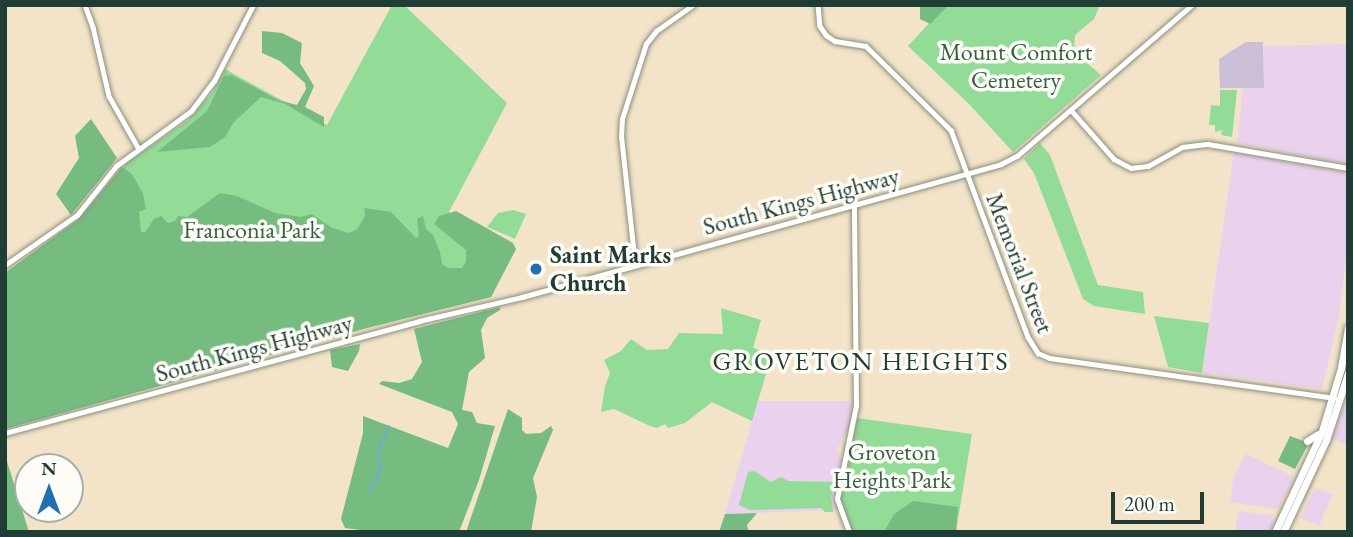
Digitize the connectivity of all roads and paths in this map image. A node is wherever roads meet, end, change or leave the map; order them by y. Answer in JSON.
{"nodes":[{"id":1,"x":85,"y":5,"type":"edge"},
{"id":2,"x":253,"y":5,"type":"edge"},
{"id":3,"x":693,"y":5,"type":"edge"},
{"id":4,"x":818,"y":5,"type":"edge"},
{"id":5,"x":1192,"y":5,"type":"edge"},
{"id":6,"x":1071,"y":110,"type":"junction"},
{"id":7,"x":139,"y":149,"type":"junction"},
{"id":8,"x":1348,"y":168,"type":"edge"},
{"id":9,"x":967,"y":173,"type":"junction"},
{"id":10,"x":854,"y":205,"type":"junction"},
{"id":11,"x":5,"y":265,"type":"edge"},
{"id":12,"x":635,"y":265,"type":"junction"},
{"id":13,"x":1348,"y":328,"type":"edge"},
{"id":14,"x":1348,"y":373,"type":"edge"},
{"id":15,"x":1337,"y":398,"type":"junction"},
{"id":16,"x":1322,"y":431,"type":"junction"},
{"id":17,"x":5,"y":433,"type":"edge"},
{"id":18,"x":1307,"y":441,"type":"dead end"},
{"id":19,"x":849,"y":532,"type":"edge"},
{"id":20,"x":1275,"y":532,"type":"edge"},
{"id":21,"x":1283,"y":532,"type":"edge"}],
"edges":[{"from":1,"to":7,"type":"street"},
{"from":2,"to":7,"type":"main road"},
{"from":3,"to":12,"type":"street"},
{"from":4,"to":9,"type":"street","name":"Memorial Street"},
{"from":5,"to":6,"type":"street","name":"South Kings Highway"},
{"from":6,"to":8,"type":"street"},
{"from":6,"to":9,"type":"street","name":"South Kings Highway"},
{"from":7,"to":11,"type":"main road"},
{"from":9,"to":10,"type":"street","name":"South Kings Highway"},
{"from":9,"to":15,"type":"street","name":"Memorial Street"},
{"from":10,"to":12,"type":"street","name":"South Kings Highway"},
{"from":10,"to":19,"type":"street"},
{"from":12,"to":17,"type":"street","name":"South Kings Highway"},
{"from":13,"to":15,"type":"highway"},
{"from":14,"to":15,"type":"highway"},
{"from":15,"to":16,"type":"highway"},
{"from":15,"to":21,"type":"highway"},
{"from":16,"to":18,"type":"highway"},
{"from":16,"to":20,"type":"highway"}]}
